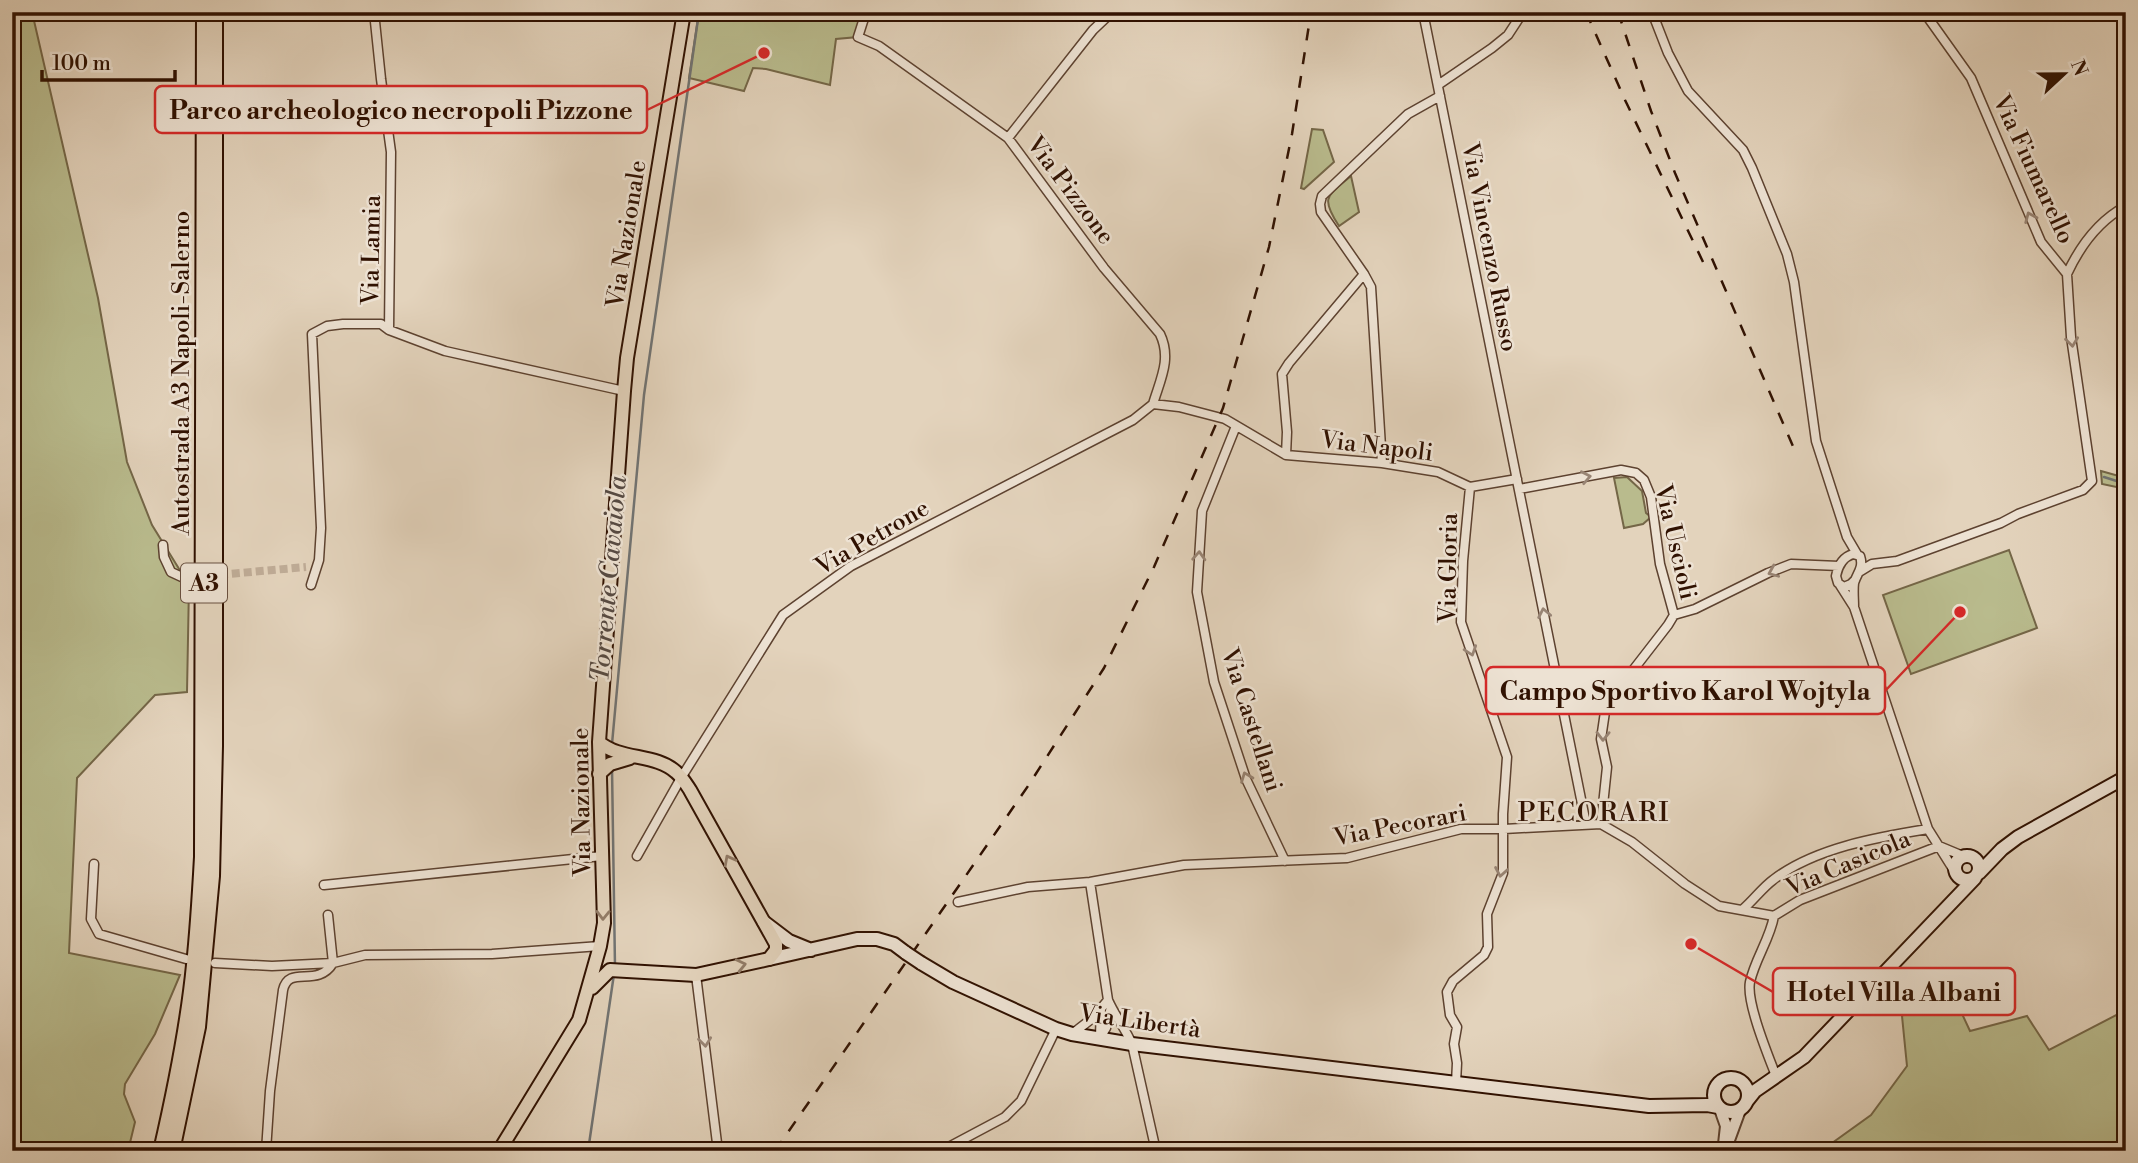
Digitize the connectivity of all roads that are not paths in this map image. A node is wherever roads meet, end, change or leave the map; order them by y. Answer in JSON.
{"nodes":[{"id":1,"x":204,"y":12,"type":"edge"},
{"id":2,"x":215,"y":12,"type":"edge"},
{"id":3,"x":374,"y":12,"type":"edge"},
{"id":4,"x":684,"y":12,"type":"edge"},
{"id":5,"x":866,"y":12,"type":"edge"},
{"id":6,"x":1112,"y":12,"type":"edge"},
{"id":7,"x":1423,"y":12,"type":"edge"},
{"id":8,"x":1523,"y":12,"type":"edge"},
{"id":9,"x":1652,"y":12,"type":"edge"},
{"id":10,"x":1924,"y":12,"type":"edge"},
{"id":11,"x":1438,"y":85,"type":"junction"},
{"id":12,"x":1440,"y":96,"type":"junction"},
{"id":13,"x":1008,"y":138,"type":"junction"},
{"id":14,"x":2126,"y":206,"type":"edge"},
{"id":15,"x":1364,"y":274,"type":"junction"},
{"id":16,"x":2067,"y":274,"type":"junction"},
{"id":17,"x":389,"y":330,"type":"junction"},
{"id":18,"x":624,"y":391,"type":"junction"},
{"id":19,"x":1153,"y":404,"type":"junction"},
{"id":20,"x":1236,"y":426,"type":"junction"},
{"id":21,"x":1286,"y":455,"type":"junction"},
{"id":22,"x":1382,"y":463,"type":"junction"},
{"id":23,"x":1517,"y":479,"type":"junction"},
{"id":24,"x":1470,"y":487,"type":"junction"},
{"id":25,"x":1519,"y":489,"type":"junction"},
{"id":26,"x":1847,"y":537,"type":"junction"},
{"id":27,"x":163,"y":545,"type":"dead end"},
{"id":28,"x":1858,"y":555,"type":"junction"},
{"id":29,"x":1845,"y":558,"type":"junction"},
{"id":30,"x":319,"y":560,"type":"junction"},
{"id":31,"x":1872,"y":564,"type":"junction"},
{"id":32,"x":1839,"y":566,"type":"junction"},
{"id":33,"x":306,"y":567,"type":"tunnel mouth"},
{"id":34,"x":1860,"y":572,"type":"junction"},
{"id":35,"x":184,"y":578,"type":"dead end"},
{"id":36,"x":1854,"y":580,"type":"junction"},
{"id":37,"x":311,"y":585,"type":"dead end"},
{"id":38,"x":1840,"y":585,"type":"junction"},
{"id":39,"x":1854,"y":607,"type":"junction"},
{"id":40,"x":1674,"y":615,"type":"junction"},
{"id":41,"x":599,"y":741,"type":"junction"},
{"id":42,"x":634,"y":757,"type":"junction"},
{"id":43,"x":599,"y":774,"type":"junction"},
{"id":44,"x":679,"y":775,"type":"junction"},
{"id":45,"x":2126,"y":777,"type":"edge"},
{"id":46,"x":1586,"y":824,"type":"junction"},
{"id":47,"x":1601,"y":824,"type":"junction"},
{"id":48,"x":1504,"y":829,"type":"junction"},
{"id":49,"x":1928,"y":829,"type":"junction"},
{"id":50,"x":1939,"y":846,"type":"junction"},
{"id":51,"x":2002,"y":849,"type":"junction"},
{"id":52,"x":602,"y":856,"type":"junction"},
{"id":53,"x":637,"y":856,"type":"dead end"},
{"id":54,"x":1968,"y":856,"type":"junction"},
{"id":55,"x":1285,"y":861,"type":"junction"},
{"id":56,"x":94,"y":864,"type":"dead end"},
{"id":57,"x":1956,"y":874,"type":"junction"},
{"id":58,"x":1977,"y":875,"type":"junction"},
{"id":59,"x":1090,"y":883,"type":"junction"},
{"id":60,"x":324,"y":885,"type":"dead end"},
{"id":61,"x":958,"y":902,"type":"dead end"},
{"id":62,"x":1953,"y":902,"type":"junction"},
{"id":63,"x":1742,"y":911,"type":"junction"},
{"id":64,"x":328,"y":915,"type":"dead end"},
{"id":65,"x":1774,"y":916,"type":"junction"},
{"id":66,"x":762,"y":920,"type":"junction"},
{"id":67,"x":600,"y":946,"type":"junction"},
{"id":68,"x":812,"y":950,"type":"junction"},
{"id":69,"x":186,"y":959,"type":"dead end"},
{"id":70,"x":769,"y":959,"type":"junction"},
{"id":71,"x":215,"y":962,"type":"dead end"},
{"id":72,"x":333,"y":963,"type":"junction"},
{"id":73,"x":610,"y":970,"type":"junction"},
{"id":74,"x":696,"y":975,"type":"junction"},
{"id":75,"x":588,"y":995,"type":"junction"},
{"id":76,"x":1110,"y":1003,"type":"junction"},
{"id":77,"x":1101,"y":1008,"type":"junction"},
{"id":78,"x":1056,"y":1029,"type":"junction"},
{"id":79,"x":1072,"y":1034,"type":"junction"},
{"id":80,"x":1100,"y":1038,"type":"junction"},
{"id":81,"x":1132,"y":1044,"type":"junction"},
{"id":82,"x":1776,"y":1076,"type":"junction"},
{"id":83,"x":1740,"y":1080,"type":"junction"},
{"id":84,"x":1456,"y":1083,"type":"junction"},
{"id":85,"x":1716,"y":1085,"type":"junction"},
{"id":86,"x":1687,"y":1105,"type":"junction"},
{"id":87,"x":1744,"y":1105,"type":"junction"},
{"id":88,"x":1719,"y":1108,"type":"junction"},
{"id":89,"x":160,"y":1151,"type":"edge"},
{"id":90,"x":172,"y":1151,"type":"edge"},
{"id":91,"x":266,"y":1151,"type":"edge"},
{"id":92,"x":499,"y":1151,"type":"edge"},
{"id":93,"x":718,"y":1151,"type":"edge"},
{"id":94,"x":941,"y":1151,"type":"edge"},
{"id":95,"x":1156,"y":1151,"type":"edge"},
{"id":96,"x":1724,"y":1151,"type":"edge"}],
"edges":[{"from":1,"to":89,"type":"highway","name":"Autostrada A3 Napoli-Salerno","number":"A3"},
{"from":2,"to":90,"type":"highway","name":"Autostrada A3 Napoli-Salerno","number":"A3"},
{"from":3,"to":17,"type":"street","name":"Via Lamia"},
{"from":4,"to":18,"type":"main road","name":"Via Nazionale"},
{"from":5,"to":13,"type":"street"},
{"from":6,"to":13,"type":"street","name":"Via Pizzone"},
{"from":7,"to":11,"type":"street","name":"Via Vincenzo Russo"},
{"from":8,"to":11,"type":"street"},
{"from":9,"to":26,"type":"street"},
{"from":16,"to":10,"type":"street","name":"Via Fiumarello","one_way":true},
{"from":11,"to":12,"type":"street","name":"Via Vincenzo Russo"},
{"from":12,"to":15,"type":"street"},
{"from":12,"to":23,"type":"street","name":"Via Vincenzo Russo"},
{"from":13,"to":19,"type":"street","name":"Via Pizzone"},
{"from":14,"to":16,"type":"street"},
{"from":15,"to":21,"type":"street"},
{"from":15,"to":22,"type":"street"},
{"from":16,"to":31,"type":"street","name":"Via Fiumarello","one_way":true},
{"from":17,"to":18,"type":"street","name":"Via Lamia"},
{"from":17,"to":30,"type":"street"},
{"from":18,"to":41,"type":"main road","name":"Via Nazionale"},
{"from":19,"to":20,"type":"street"},
{"from":19,"to":44,"type":"street","name":"Via Petrone"},
{"from":20,"to":21,"type":"street","name":"Via Napoli"},
{"from":55,"to":20,"type":"street","name":"Via Castellani","one_way":true},
{"from":21,"to":22,"type":"street","name":"Via Napoli"},
{"from":22,"to":24,"type":"street","name":"Via Napoli"},
{"from":23,"to":24,"type":"street"},
{"from":23,"to":25,"type":"street","name":"Via Vincenzo Russo"},
{"from":24,"to":48,"type":"street","name":"Via Gloria","one_way":true},
{"from":25,"to":40,"type":"street","name":"Via Uscioli","one_way":true},
{"from":46,"to":25,"type":"street","one_way":true},
{"from":26,"to":28,"type":"street"},
{"from":26,"to":29,"type":"street"},
{"from":27,"to":35,"type":"street"},
{"from":28,"to":29,"type":"street"},
{"from":28,"to":31,"type":"street"},
{"from":28,"to":34,"type":"street"},
{"from":29,"to":32,"type":"street"},
{"from":30,"to":33,"type":"street"},
{"from":30,"to":37,"type":"street"},
{"from":31,"to":34,"type":"street"},
{"from":32,"to":38,"type":"street"},
{"from":32,"to":40,"type":"street","name":"Via Uscioli","one_way":true},
{"from":34,"to":36,"type":"street"},
{"from":36,"to":38,"type":"street"},
{"from":36,"to":39,"type":"street"},
{"from":38,"to":39,"type":"street"},
{"from":39,"to":49,"type":"street"},
{"from":40,"to":47,"type":"street","name":"Via Uscioli","one_way":true},
{"from":41,"to":42,"type":"main road"},
{"from":41,"to":43,"type":"main road","name":"Via Nazionale"},
{"from":42,"to":43,"type":"main road"},
{"from":42,"to":44,"type":"main road"},
{"from":43,"to":52,"type":"main road","name":"Via Nazionale"},
{"from":44,"to":53,"type":"street","name":"Via Petrone"},
{"from":66,"to":44,"type":"main road","one_way":true},
{"from":45,"to":51,"type":"main road"},
{"from":46,"to":47,"type":"street","name":"Via Pecorari"},
{"from":46,"to":48,"type":"street","name":"Via Pecorari"},
{"from":47,"to":63,"type":"street"},
{"from":48,"to":55,"type":"street","name":"Via Pecorari"},
{"from":48,"to":84,"type":"street","name":"Via Gloria","one_way":true},
{"from":49,"to":50,"type":"street"},
{"from":49,"to":63,"type":"street"},
{"from":50,"to":54,"type":"street"},
{"from":50,"to":57,"type":"street"},
{"from":50,"to":65,"type":"street","name":"Via Casicola"},
{"from":51,"to":54,"type":"main road"},
{"from":51,"to":58,"type":"main road"},
{"from":52,"to":60,"type":"street"},
{"from":52,"to":67,"type":"main road","name":"Via Nazionale","one_way":true},
{"from":54,"to":57,"type":"main road"},
{"from":54,"to":58,"type":"main road"},
{"from":55,"to":59,"type":"street","name":"Via Pecorari"},
{"from":56,"to":69,"type":"street"},
{"from":57,"to":58,"type":"main road"},
{"from":57,"to":62,"type":"main road"},
{"from":58,"to":62,"type":"main road"},
{"from":59,"to":61,"type":"street","name":"Via Pecorari"},
{"from":59,"to":76,"type":"street"},
{"from":62,"to":82,"type":"main road"},
{"from":63,"to":65,"type":"street"},
{"from":64,"to":72,"type":"street"},
{"from":65,"to":82,"type":"street","name":"Via Casicola"},
{"from":66,"to":68,"type":"main road"},
{"from":66,"to":70,"type":"main road"},
{"from":67,"to":72,"type":"street"},
{"from":67,"to":73,"type":"main road"},
{"from":67,"to":75,"type":"main road","name":"Via Nazionale"},
{"from":68,"to":70,"type":"main road","name":"Via Libertà"},
{"from":68,"to":78,"type":"main road","name":"Via Libertà","bridge":true},
{"from":74,"to":70,"type":"main road","name":"Via Libertà","one_way":true},
{"from":71,"to":72,"type":"street"},
{"from":72,"to":91,"type":"street"},
{"from":73,"to":74,"type":"main road","name":"Via Libertà"},
{"from":73,"to":75,"type":"main road"},
{"from":74,"to":93,"type":"street","one_way":true},
{"from":75,"to":92,"type":"main road","name":"Via Nazionale"},
{"from":76,"to":77,"type":"street"},
{"from":76,"to":80,"type":"street"},
{"from":76,"to":81,"type":"street"},
{"from":77,"to":79,"type":"street"},
{"from":77,"to":80,"type":"street"},
{"from":78,"to":79,"type":"main road","name":"Via Libertà"},
{"from":78,"to":94,"type":"street"},
{"from":79,"to":80,"type":"main road","name":"Via Libertà"},
{"from":80,"to":81,"type":"main road","name":"Via Libertà"},
{"from":81,"to":84,"type":"main road","name":"Via Libertà"},
{"from":81,"to":95,"type":"street"},
{"from":82,"to":83,"type":"main road"},
{"from":82,"to":87,"type":"main road"},
{"from":83,"to":85,"type":"main road"},
{"from":83,"to":87,"type":"main road"},
{"from":84,"to":86,"type":"main road","name":"Via Libertà"},
{"from":85,"to":86,"type":"main road"},
{"from":85,"to":88,"type":"main road"},
{"from":86,"to":88,"type":"main road","name":"Via Libertà"},
{"from":87,"to":88,"type":"main road"},
{"from":87,"to":96,"type":"street"},
{"from":88,"to":96,"type":"street"}]}
